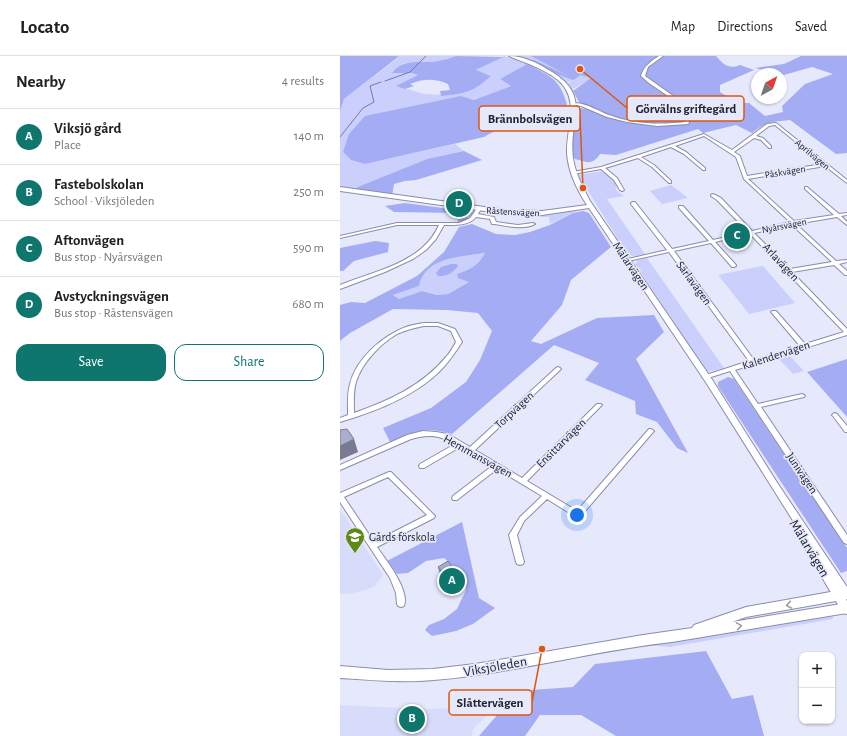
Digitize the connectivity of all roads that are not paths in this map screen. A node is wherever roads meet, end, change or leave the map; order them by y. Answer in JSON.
{"nodes":[{"id":1,"x":511,"y":56,"type":"edge"},
{"id":2,"x":661,"y":56,"type":"edge"},
{"id":3,"x":573,"y":104,"type":"junction"},
{"id":4,"x":753,"y":136,"type":"junction"},
{"id":5,"x":672,"y":146,"type":"junction"},
{"id":6,"x":770,"y":147,"type":"dead end"},
{"id":7,"x":732,"y":152,"type":"junction"},
{"id":8,"x":639,"y":157,"type":"junction"},
{"id":9,"x":826,"y":165,"type":"junction"},
{"id":10,"x":602,"y":168,"type":"junction"},
{"id":11,"x":704,"y":169,"type":"dead end"},
{"id":12,"x":573,"y":173,"type":"junction"},
{"id":13,"x":744,"y":178,"type":"junction"},
{"id":14,"x":670,"y":182,"type":"dead end"},
{"id":15,"x":847,"y":182,"type":"edge"},
{"id":16,"x":806,"y":188,"type":"dead end"},
{"id":17,"x":340,"y":189,"type":"edge"},
{"id":18,"x":622,"y":190,"type":"dead end"},
{"id":19,"x":713,"y":195,"type":"dead end"},
{"id":20,"x":633,"y":203,"type":"dead end"},
{"id":21,"x":590,"y":206,"type":"junction"},
{"id":22,"x":681,"y":207,"type":"dead end"},
{"id":23,"x":479,"y":208,"type":"junction"},
{"id":24,"x":847,"y":214,"type":"edge"},
{"id":25,"x":475,"y":215,"type":"junction"},
{"id":26,"x":838,"y":215,"type":"junction"},
{"id":27,"x":792,"y":223,"type":"junction"},
{"id":28,"x":533,"y":224,"type":"dead end"},
{"id":29,"x":847,"y":224,"type":"edge"},
{"id":30,"x":442,"y":225,"type":"junction"},
{"id":31,"x":752,"y":232,"type":"junction"},
{"id":32,"x":340,"y":237,"type":"edge"},
{"id":33,"x":711,"y":241,"type":"junction"},
{"id":34,"x":671,"y":251,"type":"junction"},
{"id":35,"x":628,"y":260,"type":"junction"},
{"id":36,"x":847,"y":261,"type":"edge"},
{"id":37,"x":835,"y":263,"type":"junction"},
{"id":38,"x":734,"y":266,"type":"dead end"},
{"id":39,"x":789,"y":271,"type":"junction"},
{"id":40,"x":847,"y":274,"type":"edge"},
{"id":41,"x":340,"y":287,"type":"edge"},
{"id":42,"x":774,"y":312,"type":"dead end"},
{"id":43,"x":847,"y":332,"type":"edge"},
{"id":44,"x":804,"y":347,"type":"junction"},
{"id":45,"x":753,"y":363,"type":"junction"},
{"id":46,"x":558,"y":369,"type":"dead end"},
{"id":47,"x":732,"y":370,"type":"junction"},
{"id":48,"x":705,"y":377,"type":"junction"},
{"id":49,"x":802,"y":396,"type":"dead end"},
{"id":50,"x":599,"y":404,"type":"dead end"},
{"id":51,"x":757,"y":406,"type":"junction"},
{"id":52,"x":835,"y":415,"type":"dead end"},
{"id":53,"x":351,"y":416,"type":"junction"},
{"id":54,"x":340,"y":420,"type":"edge"},
{"id":55,"x":847,"y":430,"type":"edge"},
{"id":56,"x":651,"y":431,"type":"dead end"},
{"id":57,"x":459,"y":444,"type":"junction"},
{"id":58,"x":471,"y":450,"type":"junction"},
{"id":59,"x":422,"y":466,"type":"dead end"},
{"id":60,"x":497,"y":466,"type":"junction"},
{"id":61,"x":340,"y":468,"type":"edge"},
{"id":62,"x":523,"y":481,"type":"junction"},
{"id":63,"x":340,"y":496,"type":"edge"},
{"id":64,"x":546,"y":496,"type":"junction"},
{"id":65,"x":455,"y":498,"type":"dead end"},
{"id":66,"x":847,"y":541,"type":"edge"},
{"id":67,"x":372,"y":546,"type":"junction"},
{"id":68,"x":520,"y":562,"type":"dead end"},
{"id":69,"x":845,"y":595,"type":"edge"},
{"id":70,"x":401,"y":604,"type":"dead end"},
{"id":71,"x":847,"y":609,"type":"edge"},
{"id":72,"x":672,"y":637,"type":"junction"},
{"id":73,"x":340,"y":672,"type":"edge"}],
"edges":[{"from":1,"to":3,"type":"street","name":"Mälarvägen"},
{"from":2,"to":3,"type":"street"},
{"from":3,"to":12,"type":"street","name":"Mälarvägen"},
{"from":4,"to":6,"type":"street"},
{"from":4,"to":7,"type":"street"},
{"from":4,"to":9,"type":"street","name":"Aprilvägen"},
{"from":5,"to":7,"type":"street"},
{"from":5,"to":8,"type":"street"},
{"from":5,"to":11,"type":"street"},
{"from":7,"to":13,"type":"street"},
{"from":8,"to":10,"type":"street"},
{"from":8,"to":14,"type":"street"},
{"from":9,"to":13,"type":"street","name":"Påskvägen"},
{"from":9,"to":15,"type":"street","name":"Aprilvägen"},
{"from":10,"to":12,"type":"street"},
{"from":10,"to":18,"type":"street"},
{"from":12,"to":21,"type":"street","name":"Mälarvägen"},
{"from":13,"to":27,"type":"street"},
{"from":16,"to":26,"type":"street"},
{"from":17,"to":23,"type":"street","name":"Råstensvägen"},
{"from":19,"to":31,"type":"street","name":"Arlavägen"},
{"from":20,"to":34,"type":"street","name":"Särlavägen"},
{"from":21,"to":23,"type":"street","name":"Råstensvägen"},
{"from":21,"to":35,"type":"street","name":"Mälarvägen"},
{"from":22,"to":33,"type":"street"},
{"from":23,"to":25,"type":"street"},
{"from":24,"to":26,"type":"street","name":"Nyårsvägen"},
{"from":25,"to":28,"type":"street"},
{"from":25,"to":30,"type":"street"},
{"from":26,"to":27,"type":"street","name":"Nyårsvägen"},
{"from":26,"to":29,"type":"street"},
{"from":27,"to":31,"type":"street","name":"Nyårsvägen"},
{"from":27,"to":37,"type":"street"},
{"from":30,"to":32,"type":"street"},
{"from":30,"to":41,"type":"street"},
{"from":31,"to":33,"type":"street","name":"Nyårsvägen"},
{"from":31,"to":39,"type":"street","name":"Arlavägen"},
{"from":33,"to":34,"type":"street","name":"Nyårsvägen"},
{"from":33,"to":38,"type":"street"},
{"from":34,"to":35,"type":"street","name":"Nyårsvägen"},
{"from":34,"to":45,"type":"street","name":"Särlavägen"},
{"from":35,"to":48,"type":"street","name":"Mälarvägen"},
{"from":36,"to":37,"type":"street"},
{"from":37,"to":39,"type":"street"},
{"from":37,"to":40,"type":"street"},
{"from":39,"to":43,"type":"street","name":"Arlavägen"},
{"from":42,"to":44,"type":"street"},
{"from":43,"to":44,"type":"street","name":"Kalendervägen"},
{"from":44,"to":45,"type":"street","name":"Kalendervägen"},
{"from":45,"to":47,"type":"street","name":"Kalendervägen"},
{"from":46,"to":58,"type":"street","name":"Torpvägen"},
{"from":47,"to":48,"type":"street","name":"Kalendervägen"},
{"from":47,"to":51,"type":"street","name":"Junivägen"},
{"from":48,"to":69,"type":"street","name":"Mälarvägen"},
{"from":49,"to":51,"type":"street"},
{"from":50,"to":62,"type":"street","name":"Ensittarvägen"},
{"from":51,"to":66,"type":"street","name":"Junivägen"},
{"from":52,"to":55,"type":"street"},
{"from":53,"to":53,"type":"street"},
{"from":53,"to":54,"type":"street"},
{"from":56,"to":64,"type":"street","name":"Hemmansvägen"},
{"from":57,"to":58,"type":"street","name":"Hemmansvägen"},
{"from":57,"to":59,"type":"street"},
{"from":57,"to":61,"type":"street","name":"Hemmansvägen"},
{"from":58,"to":60,"type":"street","name":"Hemmansvägen"},
{"from":60,"to":62,"type":"street","name":"Hemmansvägen"},
{"from":60,"to":65,"type":"street"},
{"from":62,"to":64,"type":"street","name":"Hemmansvägen"},
{"from":63,"to":67,"type":"street"},
{"from":63,"to":67,"type":"street"},
{"from":64,"to":68,"type":"street"},
{"from":67,"to":70,"type":"street"},
{"from":69,"to":71,"type":"street","name":"Mälarvägen"},
{"from":69,"to":72,"type":"main road","name":"Viksjöleden","one_way":true},
{"from":72,"to":71,"type":"main road","name":"Viksjöleden","one_way":true},
{"from":72,"to":73,"type":"main road","name":"Viksjöleden"}]}
